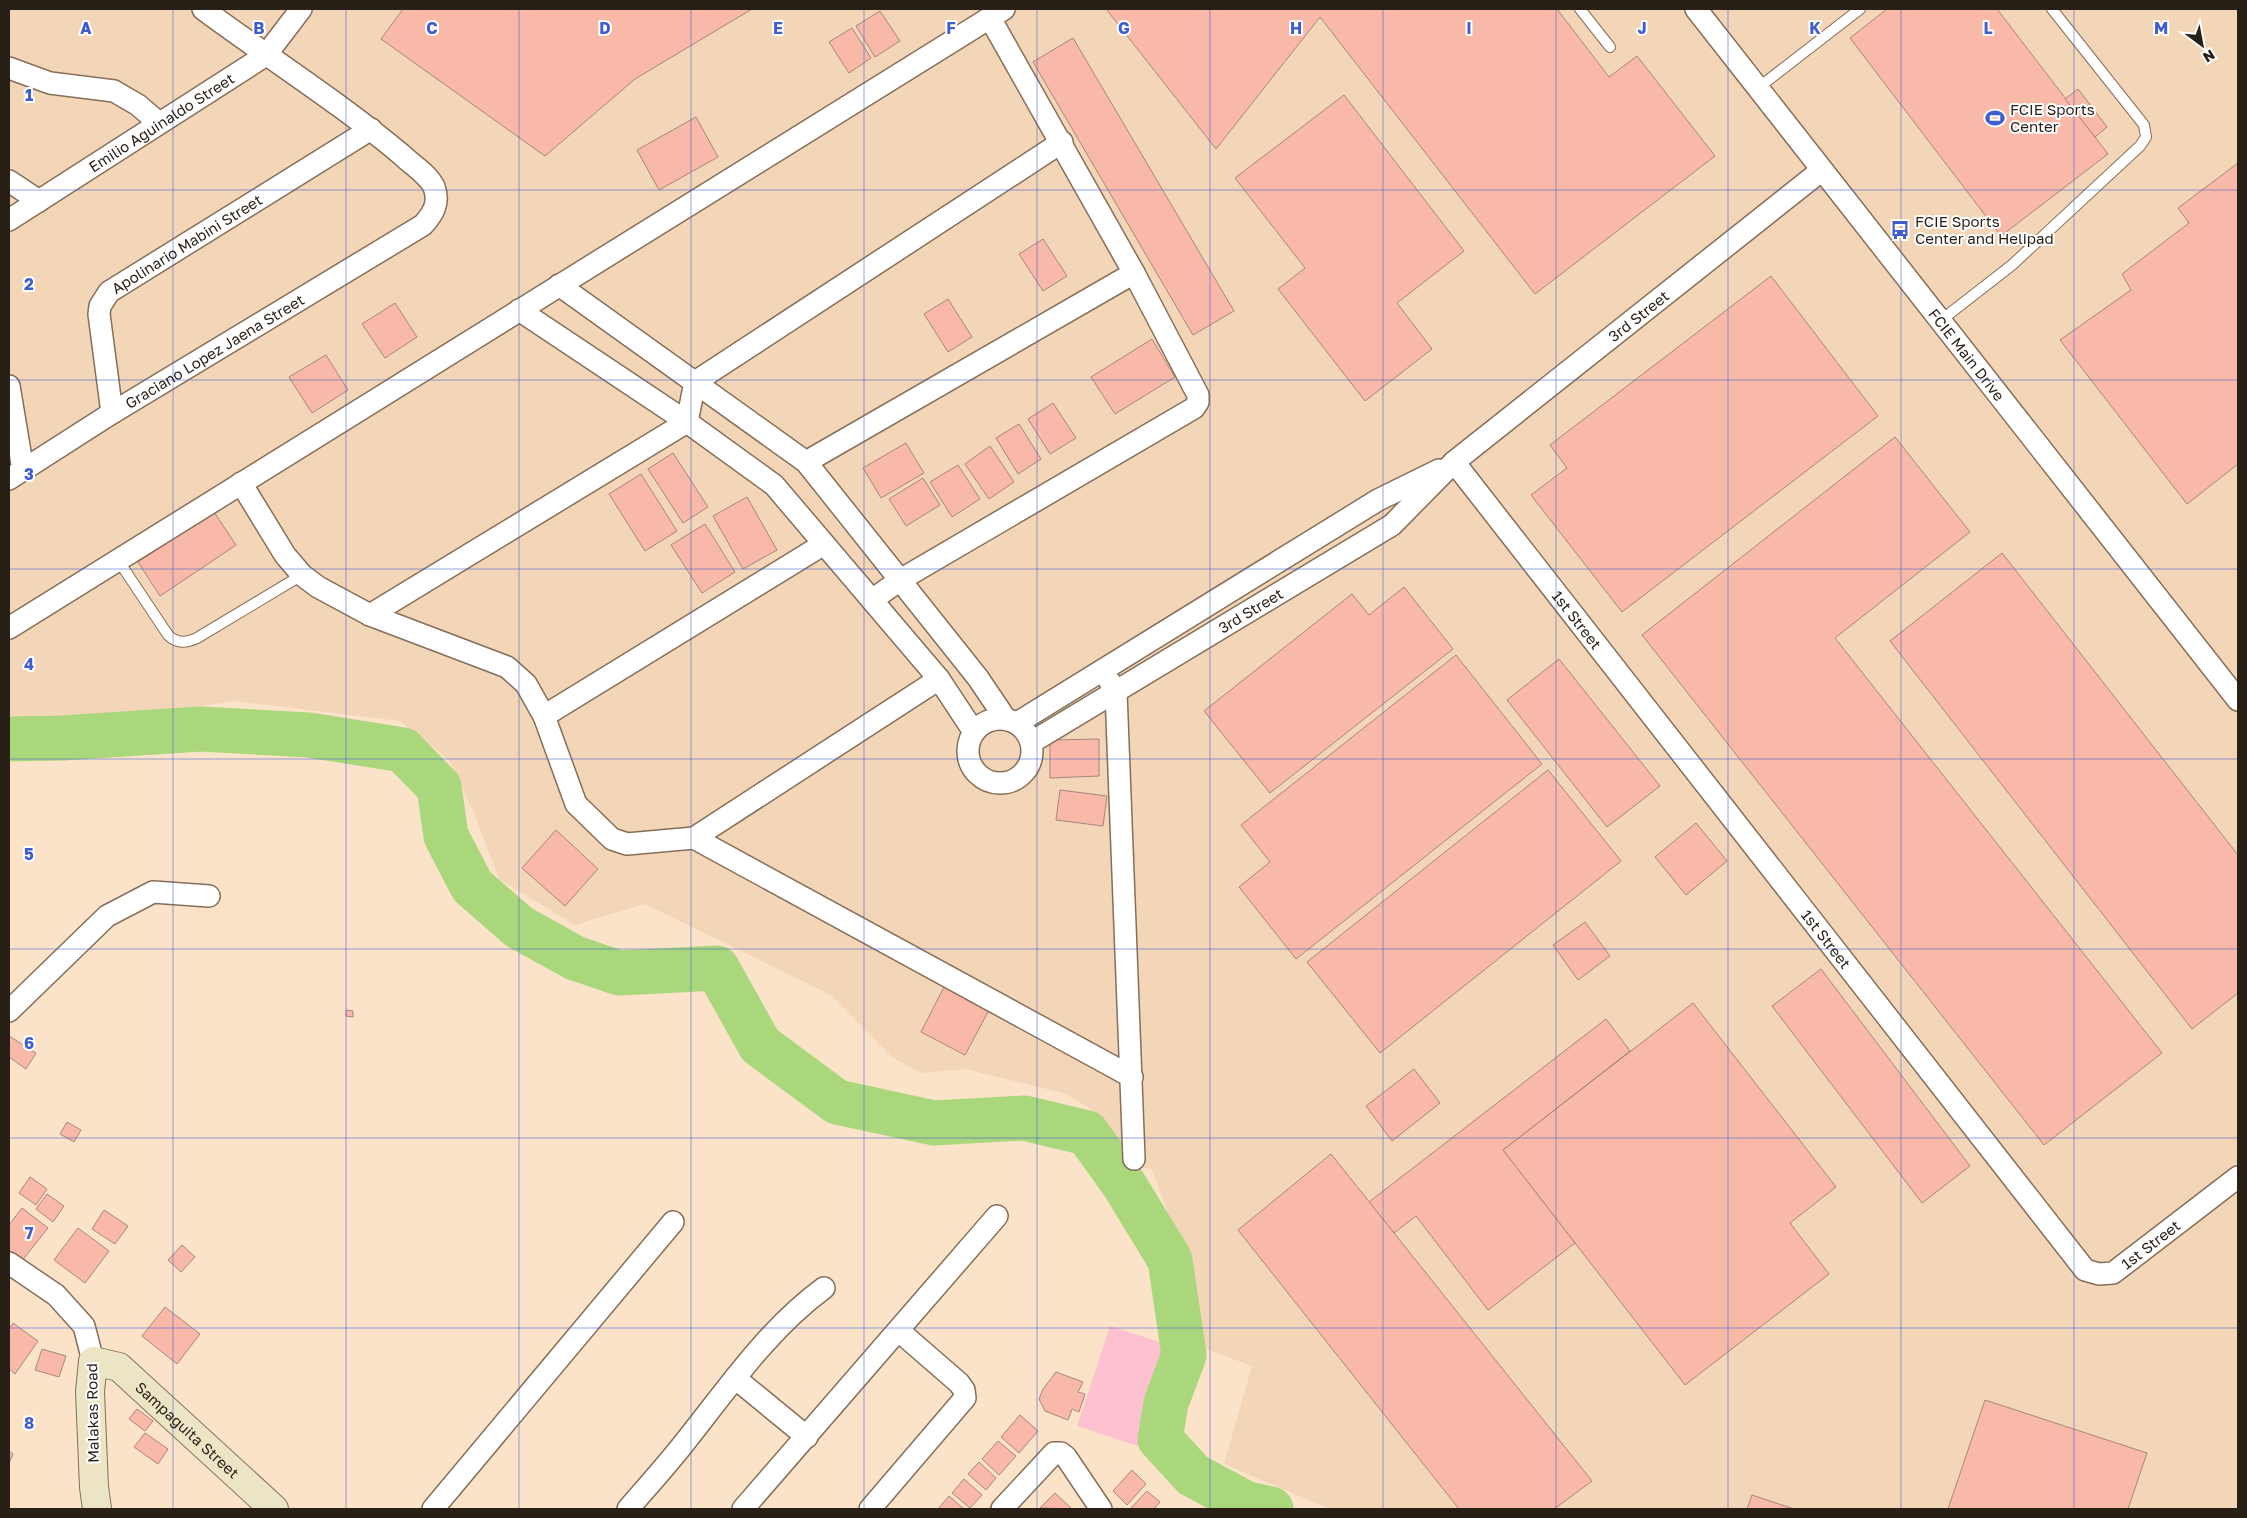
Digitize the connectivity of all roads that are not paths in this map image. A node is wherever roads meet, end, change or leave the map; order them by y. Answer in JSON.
{"nodes":[{"id":1,"x":203,"y":9,"type":"edge"},
{"id":2,"x":301,"y":9,"type":"edge"},
{"id":3,"x":1580,"y":9,"type":"edge"},
{"id":4,"x":1696,"y":9,"type":"edge"},
{"id":5,"x":1860,"y":9,"type":"edge"},
{"id":6,"x":2052,"y":9,"type":"edge"},
{"id":7,"x":997,"y":13,"type":"edge"},
{"id":8,"x":1610,"y":47,"type":"dead end"},
{"id":9,"x":266,"y":55,"type":"junction"},
{"id":10,"x":9,"y":68,"type":"edge"},
{"id":11,"x":1758,"y":88,"type":"junction"},
{"id":12,"x":159,"y":123,"type":"junction"},
{"id":13,"x":371,"y":129,"type":"junction"},
{"id":14,"x":1062,"y":142,"type":"junction"},
{"id":15,"x":1822,"y":170,"type":"junction"},
{"id":16,"x":9,"y":180,"type":"edge"},
{"id":17,"x":39,"y":201,"type":"junction"},
{"id":18,"x":9,"y":220,"type":"edge"},
{"id":19,"x":1134,"y":273,"type":"junction"},
{"id":20,"x":560,"y":285,"type":"junction"},
{"id":21,"x":519,"y":310,"type":"junction"},
{"id":22,"x":1940,"y":321,"type":"junction"},
{"id":23,"x":695,"y":382,"type":"junction"},
{"id":24,"x":9,"y":386,"type":"edge"},
{"id":25,"x":112,"y":414,"type":"junction"},
{"id":26,"x":687,"y":422,"type":"junction"},
{"id":27,"x":806,"y":462,"type":"junction"},
{"id":28,"x":1454,"y":462,"type":"junction"},
{"id":29,"x":16,"y":474,"type":"edge"},
{"id":30,"x":241,"y":483,"type":"junction"},
{"id":31,"x":824,"y":544,"type":"junction"},
{"id":32,"x":118,"y":560,"type":"junction"},
{"id":33,"x":302,"y":575,"type":"junction"},
{"id":34,"x":900,"y":580,"type":"junction"},
{"id":35,"x":872,"y":600,"type":"junction"},
{"id":36,"x":370,"y":615,"type":"junction"},
{"id":37,"x":9,"y":628,"type":"edge"},
{"id":38,"x":1103,"y":671,"type":"junction"},
{"id":39,"x":939,"y":679,"type":"junction"},
{"id":40,"x":1116,"y":692,"type":"junction"},
{"id":41,"x":2238,"y":700,"type":"edge"},
{"id":42,"x":544,"y":716,"type":"junction"},
{"id":43,"x":1011,"y":721,"type":"junction"},
{"id":44,"x":974,"y":732,"type":"junction"},
{"id":45,"x":1032,"y":742,"type":"junction"},
{"id":46,"x":694,"y":838,"type":"junction"},
{"id":47,"x":209,"y":896,"type":"dead end"},
{"id":48,"x":9,"y":1011,"type":"edge"},
{"id":49,"x":1132,"y":1076,"type":"junction"},
{"id":50,"x":1134,"y":1159,"type":"dead end"},
{"id":51,"x":2238,"y":1177,"type":"edge"},
{"id":52,"x":997,"y":1216,"type":"dead end"},
{"id":53,"x":674,"y":1222,"type":"dead end"},
{"id":54,"x":9,"y":1263,"type":"edge"},
{"id":55,"x":824,"y":1288,"type":"dead end"},
{"id":56,"x":899,"y":1331,"type":"junction"},
{"id":57,"x":93,"y":1361,"type":"junction"},
{"id":58,"x":735,"y":1378,"type":"junction"},
{"id":59,"x":807,"y":1437,"type":"junction"},
{"id":60,"x":97,"y":1509,"type":"edge"},
{"id":61,"x":274,"y":1509,"type":"edge"},
{"id":62,"x":433,"y":1509,"type":"edge"},
{"id":63,"x":628,"y":1509,"type":"edge"},
{"id":64,"x":743,"y":1509,"type":"edge"},
{"id":65,"x":870,"y":1509,"type":"edge"},
{"id":66,"x":1002,"y":1509,"type":"edge"},
{"id":67,"x":1101,"y":1509,"type":"edge"}],
"edges":[{"from":1,"to":9,"type":"street"},
{"from":2,"to":9,"type":"street","name":"Emilio Aguinaldo Street"},
{"from":3,"to":8,"type":"lane"},
{"from":4,"to":11,"type":"street","name":"FCIE Main Drive"},
{"from":5,"to":11,"type":"lane"},
{"from":6,"to":22,"type":"lane"},
{"from":7,"to":14,"type":"street"},
{"from":7,"to":20,"type":"street"},
{"from":9,"to":12,"type":"street","name":"Emilio Aguinaldo Street"},
{"from":9,"to":13,"type":"street"},
{"from":10,"to":12,"type":"street"},
{"from":11,"to":15,"type":"street","name":"FCIE Main Drive"},
{"from":12,"to":17,"type":"street","name":"Emilio Aguinaldo Street"},
{"from":13,"to":25,"type":"street","name":"Apolinario Mabini Street"},
{"from":13,"to":25,"type":"street","name":"Graciano Lopez Jaena Street"},
{"from":14,"to":19,"type":"street"},
{"from":14,"to":23,"type":"street"},
{"from":15,"to":22,"type":"street","name":"FCIE Main Drive"},
{"from":15,"to":28,"type":"street","name":"3rd Street"},
{"from":16,"to":17,"type":"street"},
{"from":17,"to":18,"type":"street","name":"Emilio Aguinaldo Street"},
{"from":19,"to":27,"type":"street"},
{"from":19,"to":34,"type":"street"},
{"from":20,"to":21,"type":"street"},
{"from":20,"to":23,"type":"street"},
{"from":21,"to":26,"type":"street"},
{"from":21,"to":30,"type":"street"},
{"from":22,"to":41,"type":"street","name":"FCIE Main Drive"},
{"from":23,"to":26,"type":"street"},
{"from":23,"to":27,"type":"street"},
{"from":24,"to":29,"type":"street"},
{"from":25,"to":29,"type":"street","name":"Graciano Lopez Jaena Street"},
{"from":26,"to":31,"type":"street"},
{"from":26,"to":36,"type":"street"},
{"from":27,"to":34,"type":"street"},
{"from":28,"to":38,"type":"street","name":"3rd Street"},
{"from":28,"to":40,"type":"street","name":"3rd Street"},
{"from":28,"to":51,"type":"street","name":"1st Street"},
{"from":30,"to":32,"type":"street"},
{"from":30,"to":33,"type":"street"},
{"from":31,"to":35,"type":"street"},
{"from":31,"to":42,"type":"street"},
{"from":32,"to":33,"type":"lane"},
{"from":32,"to":37,"type":"street"},
{"from":33,"to":36,"type":"street"},
{"from":34,"to":35,"type":"street"},
{"from":34,"to":43,"type":"street"},
{"from":35,"to":39,"type":"street"},
{"from":36,"to":42,"type":"street"},
{"from":38,"to":40,"type":"street"},
{"from":38,"to":43,"type":"street","name":"3rd Street"},
{"from":39,"to":44,"type":"street"},
{"from":39,"to":46,"type":"street"},
{"from":40,"to":45,"type":"street","name":"3rd Street"},
{"from":40,"to":49,"type":"street"},
{"from":42,"to":46,"type":"street"},
{"from":43,"to":44,"type":"street"},
{"from":43,"to":45,"type":"street"},
{"from":44,"to":45,"type":"street"},
{"from":46,"to":49,"type":"street"},
{"from":47,"to":48,"type":"street"},
{"from":49,"to":50,"type":"street"},
{"from":52,"to":56,"type":"street"},
{"from":53,"to":62,"type":"street"},
{"from":54,"to":57,"type":"street","name":"Malakas Road"},
{"from":55,"to":58,"type":"street"},
{"from":56,"to":59,"type":"street"},
{"from":56,"to":65,"type":"street"},
{"from":57,"to":60,"type":"street","name":"Malakas Road"},
{"from":57,"to":61,"type":"street","name":"Sampaguita Street"},
{"from":58,"to":59,"type":"street"},
{"from":58,"to":63,"type":"street"},
{"from":59,"to":64,"type":"street"},
{"from":66,"to":67,"type":"street"}]}
